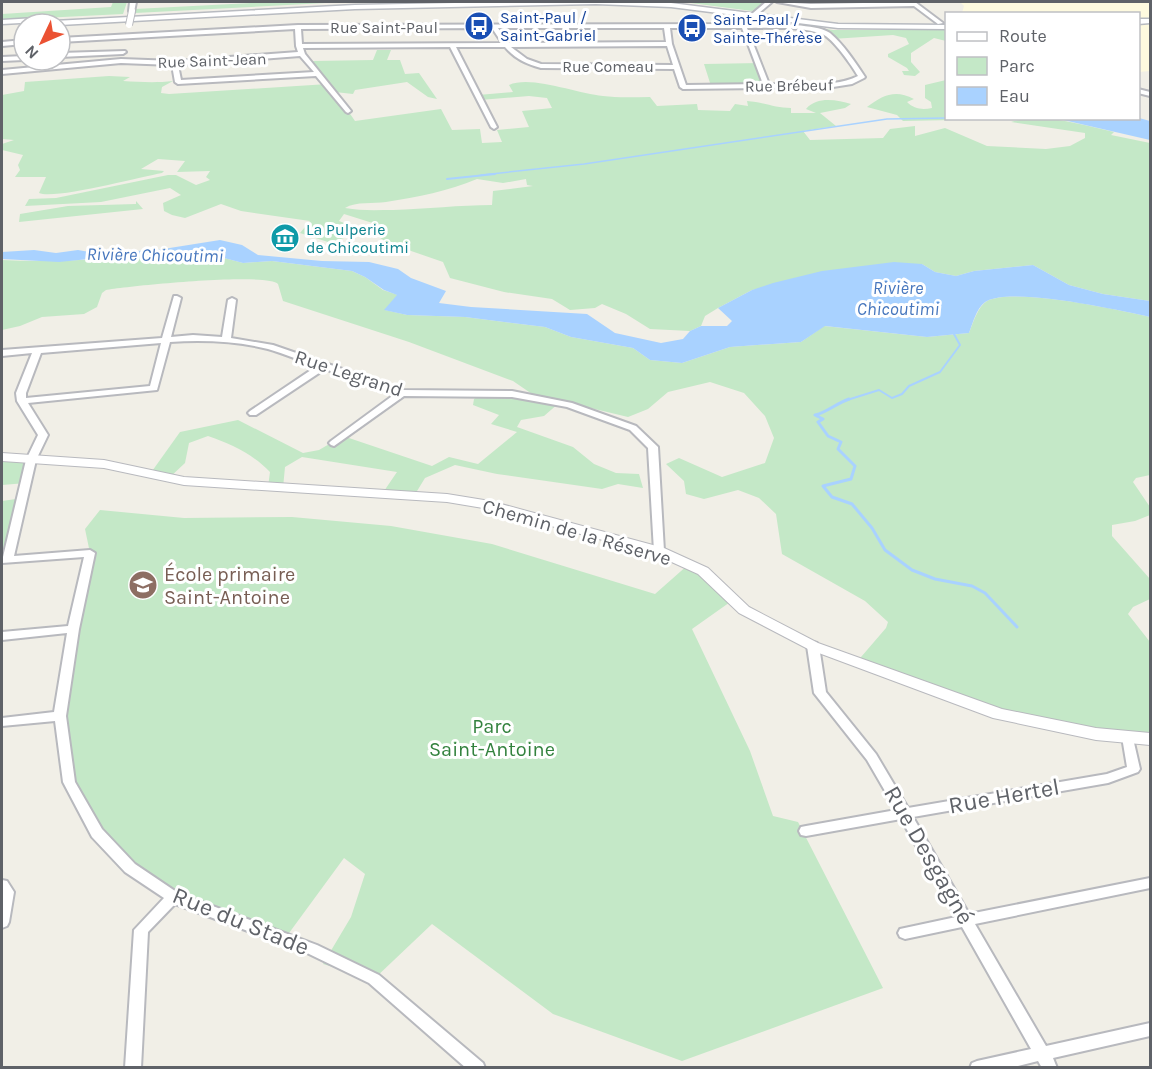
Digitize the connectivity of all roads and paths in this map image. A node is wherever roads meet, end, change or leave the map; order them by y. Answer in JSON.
{"nodes":[{"id":1,"x":134,"y":2,"type":"edge"},
{"id":2,"x":403,"y":2,"type":"edge"},
{"id":3,"x":675,"y":2,"type":"edge"},
{"id":4,"x":769,"y":2,"type":"edge"},
{"id":5,"x":780,"y":2,"type":"edge"},
{"id":6,"x":755,"y":12,"type":"junction"},
{"id":7,"x":72,"y":22,"type":"edge"},
{"id":8,"x":2,"y":24,"type":"edge"},
{"id":9,"x":944,"y":25,"type":"edge"},
{"id":10,"x":745,"y":26,"type":"junction"},
{"id":11,"x":298,"y":27,"type":"junction"},
{"id":12,"x":494,"y":27,"type":"junction"},
{"id":13,"x":667,"y":27,"type":"junction"},
{"id":14,"x":178,"y":33,"type":"junction"},
{"id":15,"x":126,"y":36,"type":"junction"},
{"id":16,"x":72,"y":39,"type":"edge"},
{"id":17,"x":176,"y":44,"type":"dead end"},
{"id":18,"x":669,"y":44,"type":"junction"},
{"id":19,"x":507,"y":45,"type":"junction"},
{"id":20,"x":299,"y":46,"type":"junction"},
{"id":21,"x":406,"y":47,"type":"junction"},
{"id":22,"x":453,"y":47,"type":"junction"},
{"id":23,"x":123,"y":52,"type":"junction"},
{"id":24,"x":437,"y":53,"type":"dead end"},
{"id":25,"x":302,"y":54,"type":"junction"},
{"id":26,"x":72,"y":55,"type":"edge"},
{"id":27,"x":447,"y":55,"type":"dead end"},
{"id":28,"x":458,"y":57,"type":"junction"},
{"id":29,"x":121,"y":61,"type":"junction"},
{"id":30,"x":175,"y":63,"type":"junction"},
{"id":31,"x":676,"y":67,"type":"junction"},
{"id":32,"x":2,"y":72,"type":"edge"},
{"id":33,"x":318,"y":74,"type":"junction"},
{"id":34,"x":767,"y":86,"type":"junction"},
{"id":35,"x":348,"y":111,"type":"dead end"},
{"id":36,"x":494,"y":127,"type":"dead end"},
{"id":37,"x":177,"y":298,"type":"dead end"},
{"id":38,"x":232,"y":300,"type":"dead end"},
{"id":39,"x":167,"y":340,"type":"junction"},
{"id":40,"x":226,"y":340,"type":"junction"},
{"id":41,"x":38,"y":350,"type":"junction"},
{"id":42,"x":2,"y":353,"type":"edge"},
{"id":43,"x":325,"y":364,"type":"junction"},
{"id":44,"x":402,"y":393,"type":"junction"},
{"id":45,"x":22,"y":401,"type":"junction"},
{"id":46,"x":253,"y":413,"type":"dead end"},
{"id":47,"x":334,"y":443,"type":"dead end"},
{"id":48,"x":2,"y":457,"type":"edge"},
{"id":49,"x":31,"y":460,"type":"junction"},
{"id":50,"x":659,"y":551,"type":"junction"},
{"id":51,"x":5,"y":560,"type":"edge"},
{"id":52,"x":73,"y":629,"type":"junction"},
{"id":53,"x":2,"y":636,"type":"edge"},
{"id":54,"x":813,"y":646,"type":"junction"},
{"id":55,"x":60,"y":716,"type":"junction"},
{"id":56,"x":2,"y":722,"type":"edge"},
{"id":57,"x":1128,"y":737,"type":"junction"},
{"id":58,"x":1150,"y":739,"type":"edge"},
{"id":59,"x":905,"y":814,"type":"junction"},
{"id":60,"x":806,"y":831,"type":"dead end"},
{"id":61,"x":1150,"y":883,"type":"edge"},
{"id":62,"x":2,"y":885,"type":"edge"},
{"id":63,"x":173,"y":897,"type":"junction"},
{"id":64,"x":967,"y":920,"type":"junction"},
{"id":65,"x":2,"y":922,"type":"edge"},
{"id":66,"x":905,"y":933,"type":"dead end"},
{"id":67,"x":1150,"y":1030,"type":"edge"},
{"id":68,"x":1043,"y":1053,"type":"junction"},
{"id":69,"x":133,"y":1068,"type":"edge"},
{"id":70,"x":478,"y":1068,"type":"edge"},
{"id":71,"x":976,"y":1068,"type":"edge"},
{"id":72,"x":1050,"y":1068,"type":"edge"}],
"edges":[{"from":1,"to":15,"type":"street","bridge":true},
{"from":2,"to":8,"type":"main road"},
{"from":3,"to":6,"type":"main road"},
{"from":4,"to":6,"type":"street"},
{"from":5,"to":9,"type":"street"},
{"from":6,"to":7,"type":"main road"},
{"from":6,"to":9,"type":"main road"},
{"from":6,"to":10,"type":"street"},
{"from":10,"to":13,"type":"street","name":"Rue Saint-Paul"},
{"from":10,"to":34,"type":"street"},
{"from":10,"to":34,"type":"street","name":"Rue Brébeuf"},
{"from":11,"to":12,"type":"street","name":"Rue Saint-Paul"},
{"from":11,"to":14,"type":"street","name":"Rue Saint-Paul"},
{"from":11,"to":20,"type":"street"},
{"from":12,"to":13,"type":"street","name":"Rue Saint-Paul"},
{"from":12,"to":19,"type":"street"},
{"from":13,"to":18,"type":"street"},
{"from":14,"to":15,"type":"street","name":"Rue Saint-Paul"},
{"from":14,"to":17,"type":"street"},
{"from":15,"to":16,"type":"street","name":"Rue Saint-Paul"},
{"from":15,"to":23,"type":"street"},
{"from":18,"to":19,"type":"street"},
{"from":18,"to":31,"type":"street"},
{"from":19,"to":22,"type":"street"},
{"from":19,"to":31,"type":"street","name":"Rue Comeau"},
{"from":20,"to":21,"type":"street"},
{"from":20,"to":25,"type":"street"},
{"from":21,"to":22,"type":"street"},
{"from":21,"to":24,"type":"street"},
{"from":22,"to":28,"type":"street"},
{"from":23,"to":26,"type":"street"},
{"from":23,"to":29,"type":"street"},
{"from":25,"to":30,"type":"street","name":"Rue Saint-Jean"},
{"from":25,"to":33,"type":"street"},
{"from":27,"to":28,"type":"street"},
{"from":28,"to":36,"type":"street"},
{"from":29,"to":30,"type":"street","name":"Rue Saint-Jean"},
{"from":29,"to":32,"type":"street","name":"Rue Saint-Jean"},
{"from":30,"to":33,"type":"street"},
{"from":31,"to":34,"type":"street","name":"Rue Brébeuf"},
{"from":33,"to":35,"type":"street"},
{"from":37,"to":39,"type":"street"},
{"from":38,"to":40,"type":"street"},
{"from":39,"to":40,"type":"street","name":"Rue Legrand"},
{"from":39,"to":41,"type":"street","name":"Rue Legrand"},
{"from":39,"to":45,"type":"street"},
{"from":40,"to":43,"type":"street","name":"Rue Legrand"},
{"from":41,"to":42,"type":"street","name":"Rue Legrand"},
{"from":41,"to":45,"type":"street"},
{"from":43,"to":44,"type":"street","name":"Rue Legrand"},
{"from":43,"to":46,"type":"street"},
{"from":44,"to":47,"type":"street"},
{"from":44,"to":50,"type":"street","name":"Rue Legrand"},
{"from":45,"to":49,"type":"street"},
{"from":48,"to":49,"type":"street","name":"Chemin de la Réserve"},
{"from":49,"to":50,"type":"street","name":"Chemin de la Réserve"},
{"from":49,"to":51,"type":"street"},
{"from":50,"to":54,"type":"street","name":"Chemin de la Réserve"},
{"from":51,"to":52,"type":"street","name":"Rue du Stade"},
{"from":52,"to":53,"type":"street"},
{"from":52,"to":55,"type":"street","name":"Rue du Stade"},
{"from":54,"to":57,"type":"street","name":"Chemin de la Réserve"},
{"from":54,"to":59,"type":"street","name":"Rue Desgagné"},
{"from":55,"to":56,"type":"street"},
{"from":55,"to":63,"type":"street","name":"Rue du Stade"},
{"from":57,"to":58,"type":"street","name":"Chemin de la Réserve"},
{"from":57,"to":59,"type":"street","name":"Rue Hertel"},
{"from":59,"to":60,"type":"street","name":"Rue Hertel"},
{"from":59,"to":64,"type":"street","name":"Rue Desgagné"},
{"from":61,"to":64,"type":"street"},
{"from":62,"to":65,"type":"street"},
{"from":63,"to":69,"type":"street"},
{"from":63,"to":70,"type":"street","name":"Rue du Stade"},
{"from":64,"to":66,"type":"street"},
{"from":64,"to":68,"type":"street","name":"Rue Desgagné"},
{"from":67,"to":68,"type":"street"},
{"from":68,"to":71,"type":"street"},
{"from":68,"to":72,"type":"street","name":"Rue Desgagné"}]}
